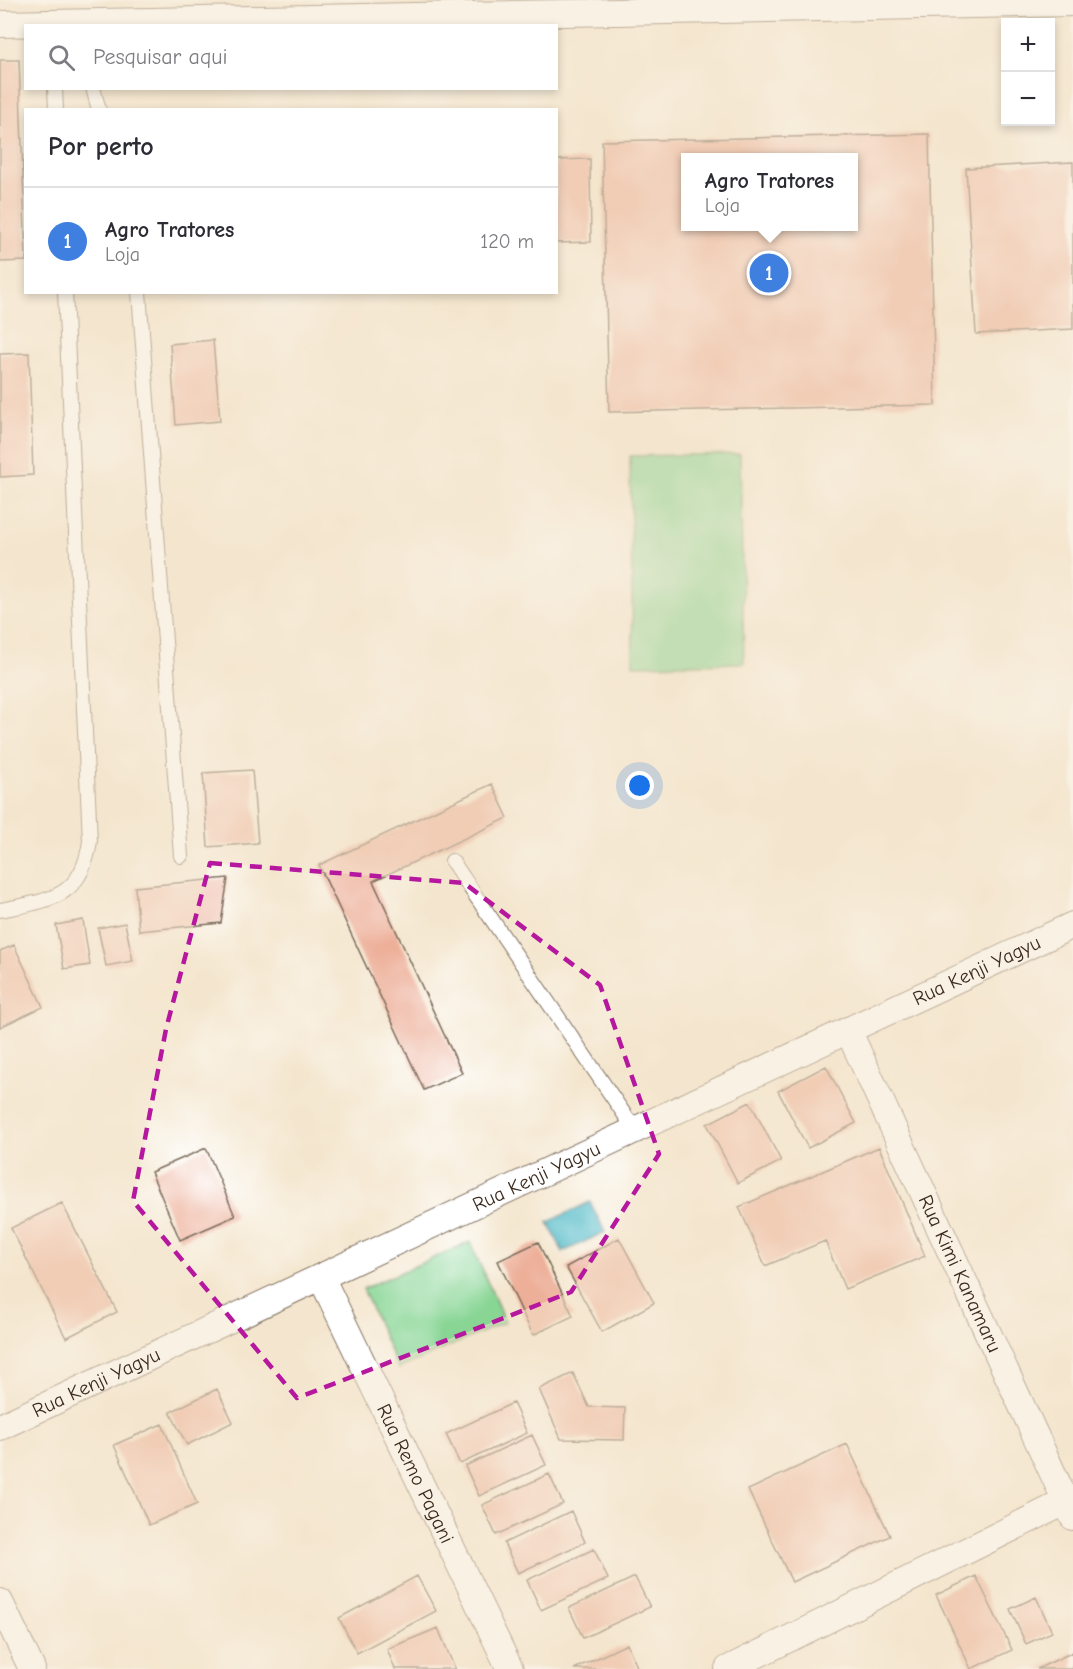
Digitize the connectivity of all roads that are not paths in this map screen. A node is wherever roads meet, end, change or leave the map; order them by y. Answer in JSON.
{"nodes":[{"id":1,"x":1073,"y":3,"type":"edge"},
{"id":2,"x":0,"y":24,"type":"edge"},
{"id":3,"x":64,"y":24,"type":"edge"},
{"id":4,"x":55,"y":90,"type":"edge"},
{"id":5,"x":94,"y":90,"type":"edge"},
{"id":6,"x":56,"y":108,"type":"edge"},
{"id":7,"x":98,"y":108,"type":"edge"},
{"id":8,"x":65,"y":294,"type":"edge"},
{"id":9,"x":139,"y":294,"type":"edge"},
{"id":10,"x":181,"y":856,"type":"dead end"},
{"id":11,"x":452,"y":861,"type":"dead end"},
{"id":12,"x":0,"y":910,"type":"edge"},
{"id":13,"x":1073,"y":925,"type":"edge"},
{"id":14,"x":848,"y":1030,"type":"junction"},
{"id":15,"x":635,"y":1130,"type":"junction"},
{"id":16,"x":321,"y":1277,"type":"junction"},
{"id":17,"x":0,"y":1427,"type":"edge"},
{"id":18,"x":1071,"y":1506,"type":"edge"},
{"id":19,"x":0,"y":1602,"type":"edge"},
{"id":20,"x":32,"y":1669,"type":"edge"},
{"id":21,"x":510,"y":1669,"type":"edge"},
{"id":22,"x":728,"y":1669,"type":"edge"}],
"edges":[{"from":1,"to":3,"type":"street"},
{"from":2,"to":3,"type":"street"},
{"from":4,"to":6,"type":"lane"},
{"from":5,"to":7,"type":"lane"},
{"from":8,"to":12,"type":"lane"},
{"from":9,"to":10,"type":"lane"},
{"from":11,"to":15,"type":"lane"},
{"from":13,"to":14,"type":"street","name":"Rua Kenji Yagyu"},
{"from":14,"to":15,"type":"street","name":"Rua Kenji Yagyu"},
{"from":14,"to":18,"type":"street","name":"Rua Kimi Kanamaru"},
{"from":15,"to":16,"type":"street","name":"Rua Kenji Yagyu"},
{"from":16,"to":17,"type":"street","name":"Rua Kenji Yagyu"},
{"from":16,"to":21,"type":"street","name":"Rua Remo Pagani"},
{"from":18,"to":22,"type":"street"},
{"from":19,"to":20,"type":"street"}]}
